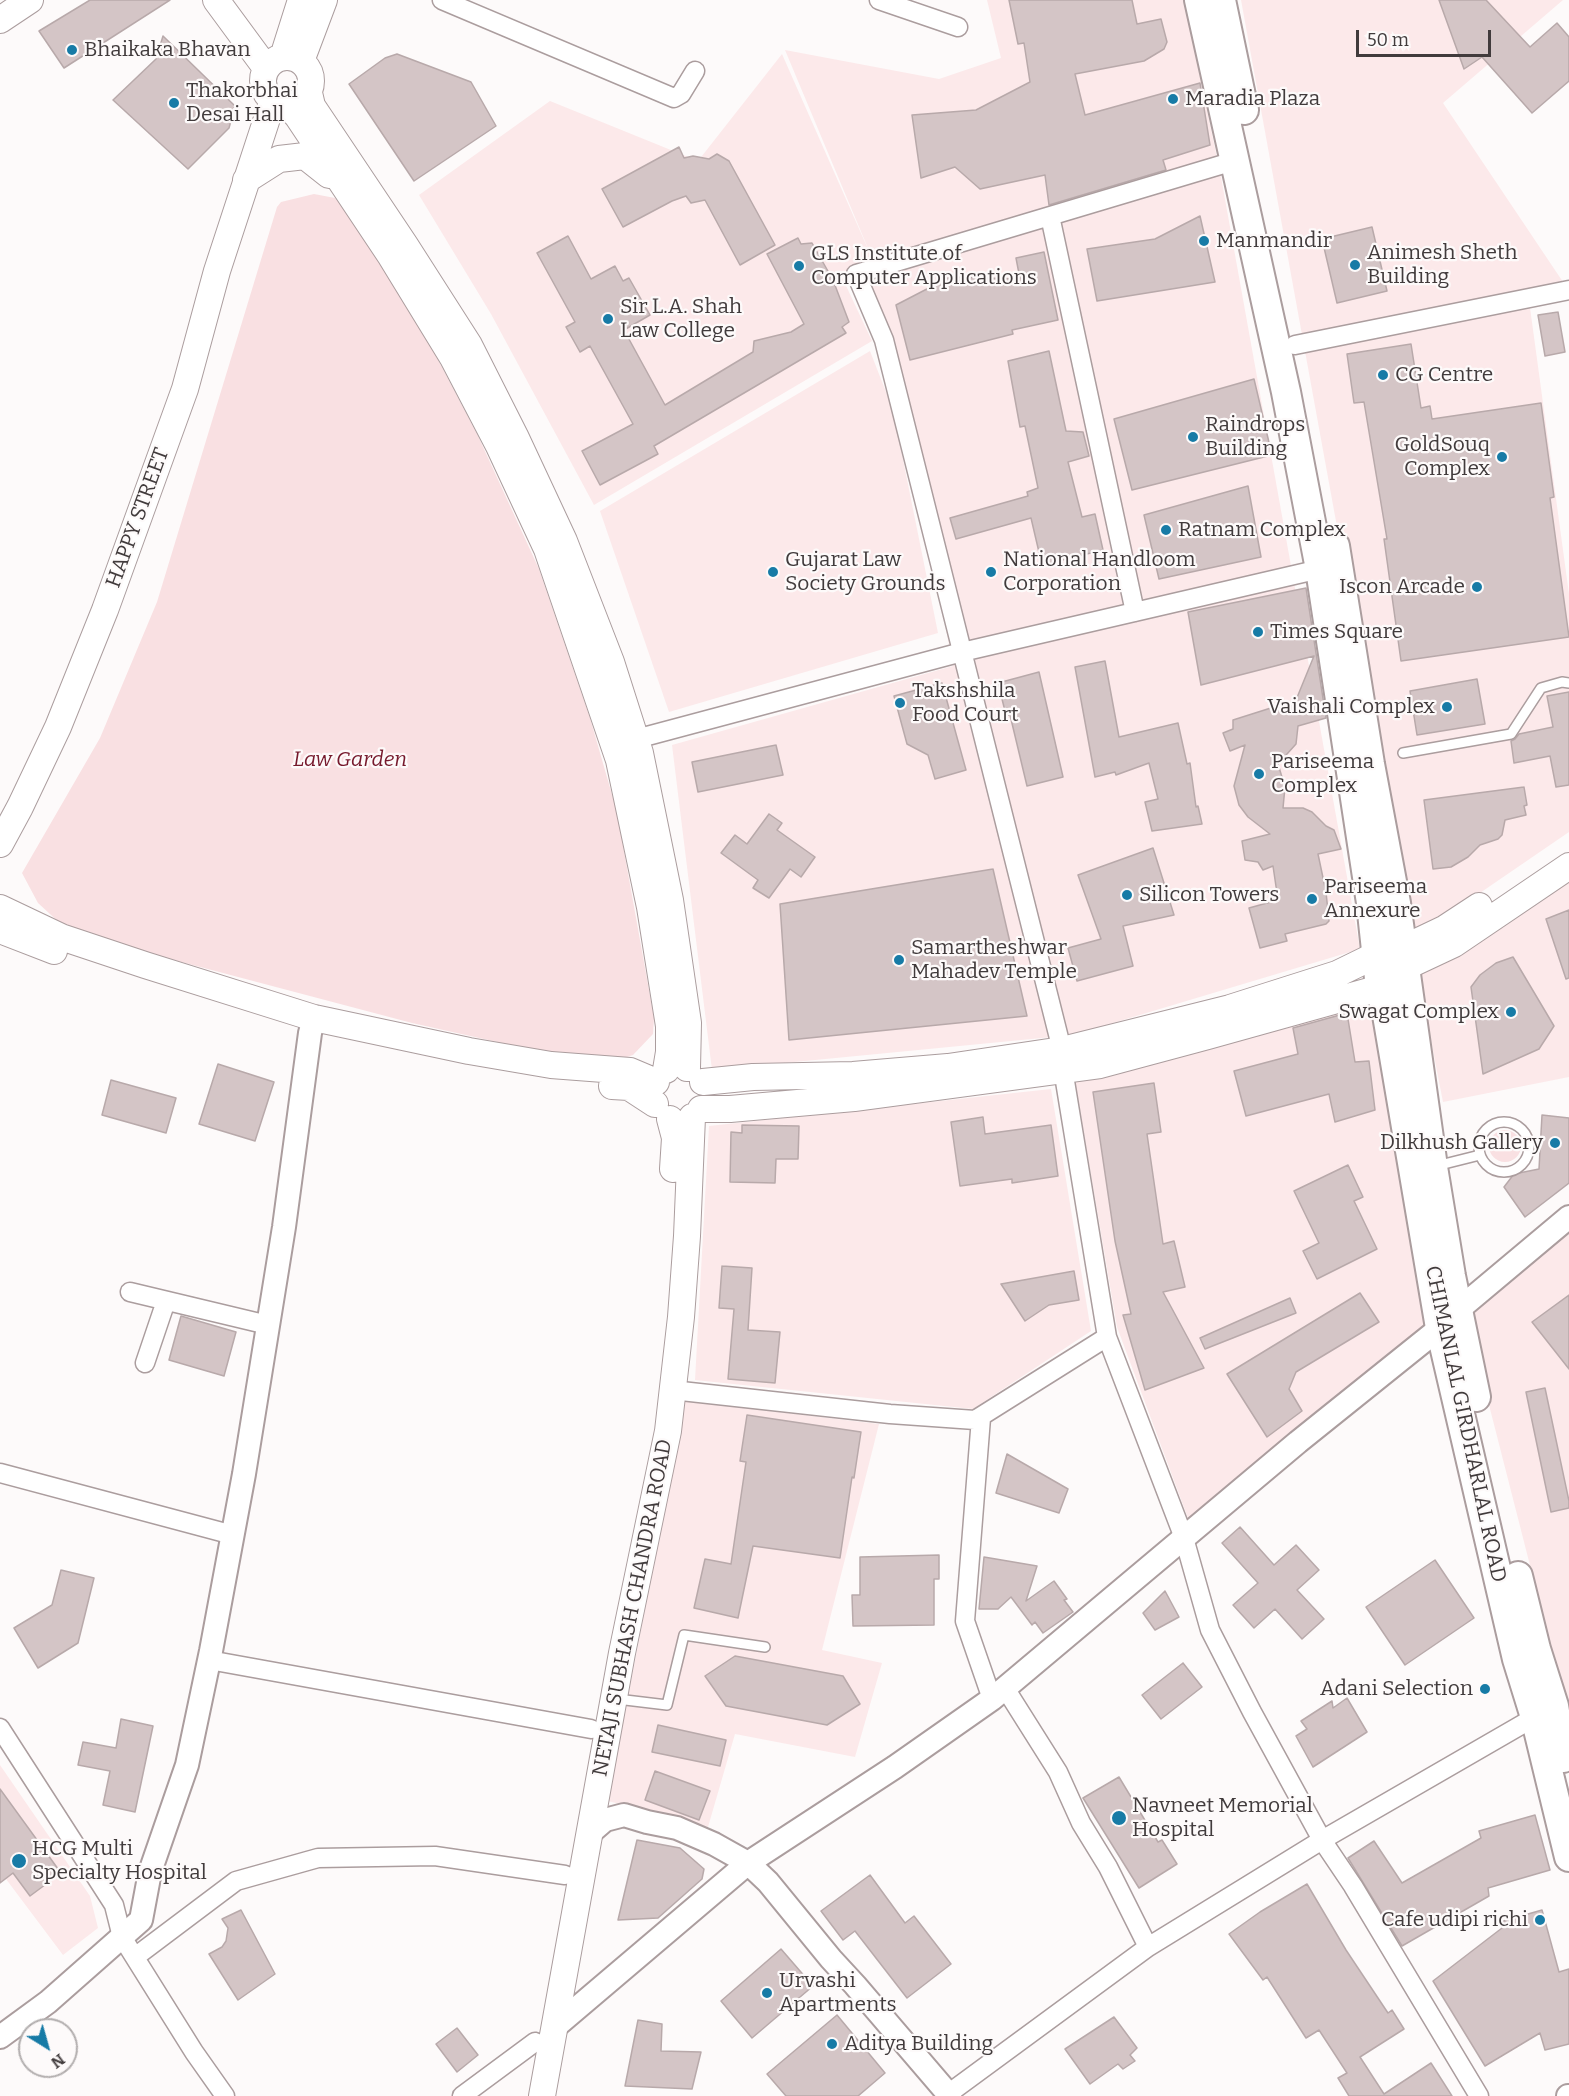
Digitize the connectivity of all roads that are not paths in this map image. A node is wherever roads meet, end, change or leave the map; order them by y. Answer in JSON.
{"nodes":[{"id":1,"x":30,"y":0,"type":"edge"},
{"id":2,"x":216,"y":0,"type":"edge"},
{"id":3,"x":235,"y":0,"type":"edge"},
{"id":4,"x":302,"y":0,"type":"edge"},
{"id":5,"x":324,"y":0,"type":"edge"},
{"id":6,"x":442,"y":0,"type":"edge"},
{"id":7,"x":879,"y":0,"type":"edge"},
{"id":8,"x":1199,"y":0,"type":"edge"},
{"id":9,"x":1221,"y":0,"type":"edge"},
{"id":10,"x":0,"y":20,"type":"edge"},
{"id":11,"x":958,"y":27,"type":"dead end"},
{"id":12,"x":282,"y":61,"type":"junction"},
{"id":13,"x":695,"y":71,"type":"dead end"},
{"id":14,"x":290,"y":100,"type":"junction"},
{"id":15,"x":1234,"y":161,"type":"junction"},
{"id":16,"x":246,"y":180,"type":"junction"},
{"id":17,"x":346,"y":189,"type":"junction"},
{"id":18,"x":1050,"y":216,"type":"junction"},
{"id":19,"x":1569,"y":290,"type":"edge"},
{"id":20,"x":1295,"y":345,"type":"junction"},
{"id":21,"x":1320,"y":569,"type":"junction"},
{"id":22,"x":1135,"y":612,"type":"junction"},
{"id":23,"x":962,"y":652,"type":"junction"},
{"id":24,"x":1569,"y":683,"type":"edge"},
{"id":25,"x":636,"y":739,"type":"junction"},
{"id":26,"x":1402,"y":753,"type":"dead end"},
{"id":27,"x":0,"y":844,"type":"edge"},
{"id":28,"x":1569,"y":847,"type":"edge"},
{"id":29,"x":1569,"y":866,"type":"edge"},
{"id":30,"x":0,"y":908,"type":"edge"},
{"id":31,"x":0,"y":930,"type":"edge"},
{"id":32,"x":1394,"y":957,"type":"junction"},
{"id":33,"x":1380,"y":988,"type":"junction"},
{"id":34,"x":312,"y":1025,"type":"junction"},
{"id":35,"x":1062,"y":1060,"type":"junction"},
{"id":36,"x":679,"y":1094,"type":"junction"},
{"id":37,"x":1480,"y":1155,"type":"junction"},
{"id":38,"x":1433,"y":1167,"type":"junction"},
{"id":39,"x":1569,"y":1217,"type":"edge"},
{"id":40,"x":129,"y":1292,"type":"dead end"},
{"id":41,"x":166,"y":1301,"type":"junction"},
{"id":42,"x":1449,"y":1319,"type":"junction"},
{"id":43,"x":268,"y":1325,"type":"junction"},
{"id":44,"x":1107,"y":1336,"type":"junction"},
{"id":45,"x":145,"y":1363,"type":"dead end"},
{"id":46,"x":672,"y":1390,"type":"junction"},
{"id":47,"x":981,"y":1418,"type":"junction"},
{"id":48,"x":0,"y":1473,"type":"edge"},
{"id":49,"x":233,"y":1535,"type":"junction"},
{"id":50,"x":1184,"y":1538,"type":"junction"},
{"id":51,"x":765,"y":1647,"type":"dead end"},
{"id":52,"x":209,"y":1660,"type":"junction"},
{"id":53,"x":998,"y":1694,"type":"junction"},
{"id":54,"x":614,"y":1698,"type":"junction"},
{"id":55,"x":1553,"y":1707,"type":"edge"},
{"id":56,"x":591,"y":1729,"type":"junction"},
{"id":57,"x":2,"y":1735,"type":"edge"},
{"id":58,"x":1569,"y":1780,"type":"edge"},
{"id":59,"x":590,"y":1833,"type":"junction"},
{"id":60,"x":1322,"y":1840,"type":"junction"},
{"id":61,"x":1569,"y":1857,"type":"edge"},
{"id":62,"x":748,"y":1863,"type":"junction"},
{"id":63,"x":565,"y":1875,"type":"junction"},
{"id":64,"x":122,"y":1936,"type":"junction"},
{"id":65,"x":1148,"y":1947,"type":"junction"},
{"id":66,"x":135,"y":1957,"type":"junction"},
{"id":67,"x":555,"y":2026,"type":"junction"},
{"id":68,"x":0,"y":2037,"type":"edge"},
{"id":69,"x":535,"y":2042,"type":"junction"},
{"id":70,"x":949,"y":2095,"type":"edge"},
{"id":71,"x":225,"y":2096,"type":"edge"},
{"id":72,"x":462,"y":2096,"type":"edge"},
{"id":73,"x":525,"y":2096,"type":"edge"},
{"id":74,"x":542,"y":2096,"type":"edge"},
{"id":75,"x":1479,"y":2096,"type":"edge"}],
"edges":[{"from":1,"to":10,"type":"main road"},
{"from":2,"to":12,"type":"main road"},
{"from":3,"to":12,"type":"main road"},
{"from":4,"to":12,"type":"main road"},
{"from":5,"to":12,"type":"main road"},
{"from":6,"to":13,"type":"street"},
{"from":7,"to":11,"type":"street"},
{"from":8,"to":15,"type":"main road","name":"CHIMANLAL GIRDHARLAL ROAD"},
{"from":9,"to":20,"type":"main road","name":"CHIMANLAL GIRDHARLAL ROAD"},
{"from":12,"to":14,"type":"main road"},
{"from":12,"to":14,"type":"main road"},
{"from":14,"to":16,"type":"main road","name":"HAPPY STREET"},
{"from":14,"to":17,"type":"main road","name":"NETAJI SUBHASH CHANDRA ROAD"},
{"from":14,"to":25,"type":"main road","name":"NETAJI SUBHASH CHANDRA ROAD"},
{"from":15,"to":18,"type":"street"},
{"from":15,"to":21,"type":"main road","name":"CHIMANLAL GIRDHARLAL ROAD"},
{"from":16,"to":17,"type":"main road"},
{"from":16,"to":27,"type":"main road","name":"HAPPY STREET"},
{"from":17,"to":36,"type":"main road","name":"NETAJI SUBHASH CHANDRA ROAD"},
{"from":18,"to":22,"type":"street"},
{"from":18,"to":23,"type":"street"},
{"from":19,"to":20,"type":"street"},
{"from":20,"to":32,"type":"main road","name":"CHIMANLAL GIRDHARLAL ROAD"},
{"from":21,"to":22,"type":"street"},
{"from":21,"to":32,"type":"main road","name":"CHIMANLAL GIRDHARLAL ROAD"},
{"from":22,"to":23,"type":"street"},
{"from":23,"to":25,"type":"street"},
{"from":23,"to":35,"type":"street"},
{"from":24,"to":26,"type":"lane"},
{"from":25,"to":36,"type":"main road","name":"NETAJI SUBHASH CHANDRA ROAD"},
{"from":28,"to":32,"type":"main road"},
{"from":29,"to":32,"type":"main road"},
{"from":30,"to":34,"type":"main road"},
{"from":31,"to":34,"type":"main road"},
{"from":32,"to":33,"type":"main road","name":"CHIMANLAL GIRDHARLAL ROAD"},
{"from":32,"to":35,"type":"main road"},
{"from":32,"to":38,"type":"main road","name":"CHIMANLAL GIRDHARLAL ROAD"},
{"from":33,"to":35,"type":"main road"},
{"from":33,"to":42,"type":"main road","name":"CHIMANLAL GIRDHARLAL ROAD"},
{"from":34,"to":36,"type":"main road"},
{"from":34,"to":43,"type":"street"},
{"from":35,"to":36,"type":"main road"},
{"from":35,"to":44,"type":"street"},
{"from":36,"to":46,"type":"main road","name":"NETAJI SUBHASH CHANDRA ROAD"},
{"from":36,"to":56,"type":"main road","name":"NETAJI SUBHASH CHANDRA ROAD"},
{"from":37,"to":37,"type":"lane"},
{"from":37,"to":38,"type":"lane"},
{"from":38,"to":42,"type":"main road","name":"CHIMANLAL GIRDHARLAL ROAD"},
{"from":39,"to":42,"type":"street"},
{"from":40,"to":41,"type":"street"},
{"from":41,"to":43,"type":"street"},
{"from":41,"to":45,"type":"street"},
{"from":42,"to":50,"type":"street"},
{"from":42,"to":55,"type":"main road","name":"CHIMANLAL GIRDHARLAL ROAD"},
{"from":43,"to":49,"type":"street"},
{"from":44,"to":47,"type":"street"},
{"from":44,"to":50,"type":"street"},
{"from":46,"to":47,"type":"street"},
{"from":46,"to":54,"type":"main road","name":"NETAJI SUBHASH CHANDRA ROAD"},
{"from":47,"to":53,"type":"street"},
{"from":48,"to":49,"type":"street"},
{"from":49,"to":52,"type":"street"},
{"from":50,"to":53,"type":"street"},
{"from":50,"to":60,"type":"street"},
{"from":51,"to":54,"type":"lane"},
{"from":52,"to":56,"type":"street"},
{"from":52,"to":64,"type":"street"},
{"from":53,"to":62,"type":"street"},
{"from":53,"to":65,"type":"street"},
{"from":54,"to":59,"type":"main road","name":"NETAJI SUBHASH CHANDRA ROAD"},
{"from":55,"to":58,"type":"main road","name":"CHIMANLAL GIRDHARLAL ROAD"},
{"from":55,"to":60,"type":"street"},
{"from":55,"to":61,"type":"main road","name":"CHIMANLAL GIRDHARLAL ROAD"},
{"from":56,"to":63,"type":"main road","name":"NETAJI SUBHASH CHANDRA ROAD"},
{"from":57,"to":64,"type":"street"},
{"from":59,"to":62,"type":"street"},
{"from":59,"to":67,"type":"main road","name":"NETAJI SUBHASH CHANDRA ROAD"},
{"from":60,"to":65,"type":"street"},
{"from":60,"to":75,"type":"street"},
{"from":62,"to":67,"type":"street"},
{"from":62,"to":70,"type":"street"},
{"from":63,"to":66,"type":"street"},
{"from":63,"to":69,"type":"main road","name":"NETAJI SUBHASH CHANDRA ROAD"},
{"from":64,"to":66,"type":"street"},
{"from":64,"to":68,"type":"street"},
{"from":65,"to":70,"type":"street"},
{"from":66,"to":71,"type":"street"},
{"from":67,"to":74,"type":"main road","name":"NETAJI SUBHASH CHANDRA ROAD"},
{"from":69,"to":72,"type":"street"},
{"from":69,"to":73,"type":"main road","name":"NETAJI SUBHASH CHANDRA ROAD"}]}
